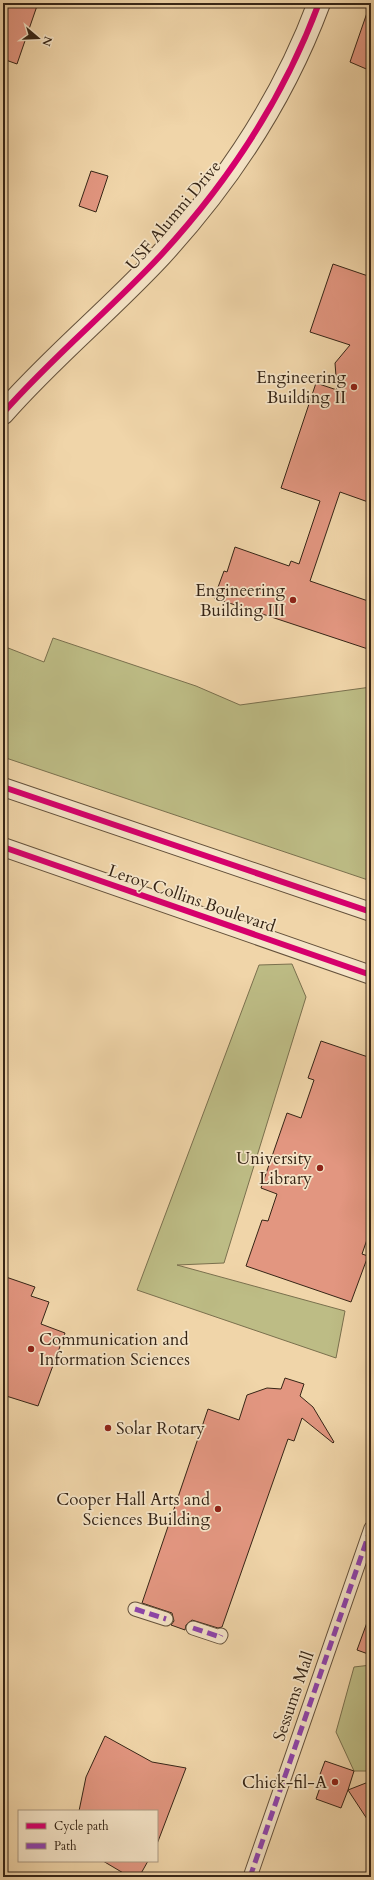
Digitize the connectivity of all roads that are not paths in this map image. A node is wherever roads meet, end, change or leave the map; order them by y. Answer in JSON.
{"nodes":[{"id":1,"x":319,"y":3,"type":"edge"},
{"id":2,"x":3,"y":413,"type":"edge"},
{"id":3,"x":3,"y":787,"type":"edge"},
{"id":4,"x":3,"y":847,"type":"edge"},
{"id":5,"x":371,"y":912,"type":"edge"},
{"id":6,"x":371,"y":975,"type":"edge"},
{"id":7,"x":371,"y":1528,"type":"edge"},
{"id":8,"x":135,"y":1609,"type":"dead end"},
{"id":9,"x":166,"y":1619,"type":"dead end"},
{"id":10,"x":192,"y":1628,"type":"dead end"},
{"id":11,"x":221,"y":1635,"type":"dead end"},
{"id":12,"x":250,"y":1877,"type":"edge"}],
"edges":[{"from":1,"to":2,"type":"street","name":"USF Alumni Drive"},
{"from":3,"to":5,"type":"street"},
{"from":4,"to":6,"type":"street","name":"Leroy Collins Boulevard"},
{"from":7,"to":12,"type":"street","name":"Sessums Mall"},
{"from":8,"to":9,"type":"street"},
{"from":10,"to":11,"type":"street"}]}
